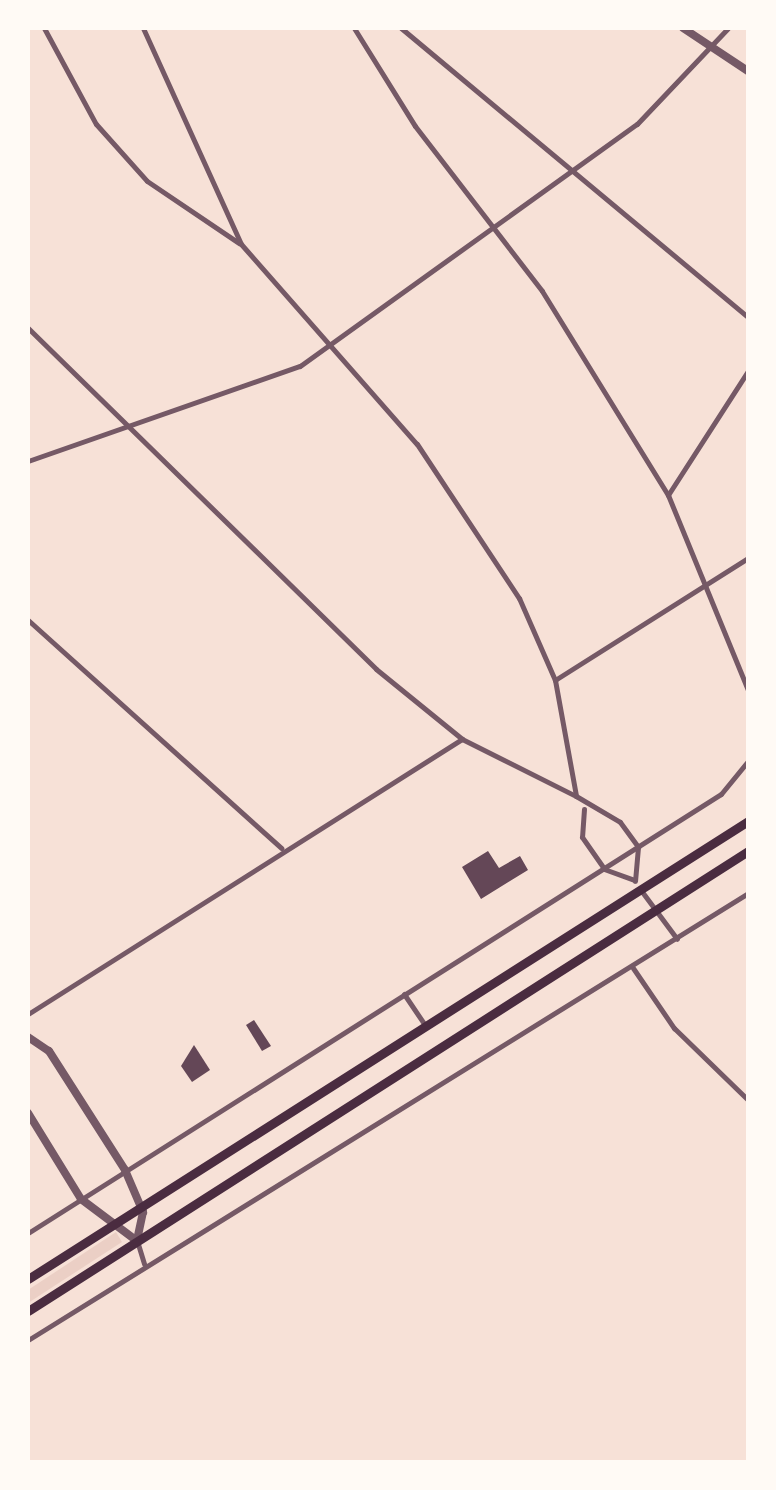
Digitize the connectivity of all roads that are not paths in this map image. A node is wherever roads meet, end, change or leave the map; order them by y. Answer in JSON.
{"nodes":[{"id":1,"x":44,"y":28,"type":"edge"},
{"id":2,"x":142,"y":28,"type":"edge"},
{"id":3,"x":354,"y":28,"type":"edge"},
{"id":4,"x":402,"y":28,"type":"edge"},
{"id":5,"x":683,"y":28,"type":"edge"},
{"id":6,"x":728,"y":28,"type":"edge"},
{"id":7,"x":711,"y":46,"type":"junction"},
{"id":8,"x":748,"y":70,"type":"edge"},
{"id":9,"x":575,"y":173,"type":"junction"},
{"id":10,"x":497,"y":228,"type":"junction"},
{"id":11,"x":241,"y":244,"type":"junction"},
{"id":12,"x":748,"y":317,"type":"edge"},
{"id":13,"x":28,"y":328,"type":"edge"},
{"id":14,"x":332,"y":345,"type":"junction"},
{"id":15,"x":748,"y":371,"type":"edge"},
{"id":16,"x":127,"y":428,"type":"junction"},
{"id":17,"x":28,"y":461,"type":"edge"},
{"id":18,"x":668,"y":496,"type":"junction"},
{"id":19,"x":748,"y":558,"type":"edge"},
{"id":20,"x":707,"y":583,"type":"junction"},
{"id":21,"x":28,"y":620,"type":"edge"},
{"id":22,"x":555,"y":680,"type":"junction"},
{"id":23,"x":748,"y":690,"type":"edge"},
{"id":24,"x":462,"y":739,"type":"junction"},
{"id":25,"x":748,"y":761,"type":"edge"},
{"id":26,"x":576,"y":796,"type":"junction"},
{"id":27,"x":584,"y":808,"type":"junction"},
{"id":28,"x":748,"y":821,"type":"edge"},
{"id":29,"x":638,"y":847,"type":"junction"},
{"id":30,"x":281,"y":848,"type":"junction"},
{"id":31,"x":748,"y":851,"type":"edge"},
{"id":32,"x":604,"y":869,"type":"junction"},
{"id":33,"x":638,"y":885,"type":"junction"},
{"id":34,"x":748,"y":893,"type":"edge"},
{"id":35,"x":656,"y":910,"type":"junction"},
{"id":36,"x":676,"y":939,"type":"junction"},
{"id":37,"x":633,"y":968,"type":"junction"},
{"id":38,"x":404,"y":994,"type":"junction"},
{"id":39,"x":28,"y":1014,"type":"edge"},
{"id":40,"x":426,"y":1026,"type":"junction"},
{"id":41,"x":28,"y":1037,"type":"edge"},
{"id":42,"x":748,"y":1100,"type":"edge"},
{"id":43,"x":28,"y":1113,"type":"edge"},
{"id":44,"x":125,"y":1170,"type":"junction"},
{"id":45,"x":81,"y":1199,"type":"junction"},
{"id":46,"x":142,"y":1204,"type":"junction"},
{"id":47,"x":109,"y":1224,"type":"junction"},
{"id":48,"x":28,"y":1233,"type":"edge"},
{"id":49,"x":137,"y":1241,"type":"junction"},
{"id":50,"x":144,"y":1264,"type":"junction"},
{"id":51,"x":28,"y":1279,"type":"edge"},
{"id":52,"x":28,"y":1311,"type":"edge"},
{"id":53,"x":28,"y":1340,"type":"edge"}],
"edges":[{"from":1,"to":11,"type":"street"},
{"from":2,"to":11,"type":"street"},
{"from":3,"to":10,"type":"street"},
{"from":4,"to":9,"type":"street"},
{"from":5,"to":7,"type":"street"},
{"from":6,"to":7,"type":"street"},
{"from":7,"to":8,"type":"street"},
{"from":7,"to":9,"type":"street"},
{"from":9,"to":10,"type":"street"},
{"from":9,"to":12,"type":"street"},
{"from":10,"to":14,"type":"street"},
{"from":10,"to":18,"type":"street"},
{"from":11,"to":14,"type":"street"},
{"from":13,"to":16,"type":"street"},
{"from":14,"to":16,"type":"street"},
{"from":14,"to":22,"type":"street"},
{"from":15,"to":18,"type":"street"},
{"from":16,"to":17,"type":"street"},
{"from":16,"to":24,"type":"street"},
{"from":18,"to":20,"type":"street"},
{"from":19,"to":20,"type":"street"},
{"from":20,"to":22,"type":"street"},
{"from":20,"to":23,"type":"street"},
{"from":21,"to":30,"type":"street"},
{"from":22,"to":26,"type":"street"},
{"from":24,"to":26,"type":"street"},
{"from":24,"to":30,"type":"street"},
{"from":25,"to":29,"type":"street"},
{"from":26,"to":27,"type":"street"},
{"from":27,"to":29,"type":"street"},
{"from":27,"to":32,"type":"street"},
{"from":28,"to":33,"type":"main road"},
{"from":29,"to":32,"type":"street"},
{"from":29,"to":33,"type":"street"},
{"from":30,"to":39,"type":"street"},
{"from":31,"to":35,"type":"main road"},
{"from":32,"to":33,"type":"street"},
{"from":32,"to":38,"type":"street"},
{"from":33,"to":35,"type":"street"},
{"from":33,"to":40,"type":"main road"},
{"from":34,"to":36,"type":"street"},
{"from":35,"to":36,"type":"street"},
{"from":35,"to":49,"type":"main road"},
{"from":36,"to":37,"type":"street"},
{"from":37,"to":42,"type":"street"},
{"from":37,"to":50,"type":"street"},
{"from":38,"to":40,"type":"street"},
{"from":38,"to":44,"type":"street"},
{"from":40,"to":46,"type":"main road"},
{"from":41,"to":44,"type":"street"},
{"from":43,"to":45,"type":"street"},
{"from":44,"to":45,"type":"street"},
{"from":44,"to":46,"type":"street"},
{"from":45,"to":47,"type":"street"},
{"from":45,"to":48,"type":"street"},
{"from":46,"to":47,"type":"main road"},
{"from":46,"to":49,"type":"street"},
{"from":47,"to":49,"type":"street"},
{"from":47,"to":51,"type":"main road"},
{"from":49,"to":50,"type":"street"},
{"from":49,"to":52,"type":"main road"},
{"from":50,"to":53,"type":"street"}]}
